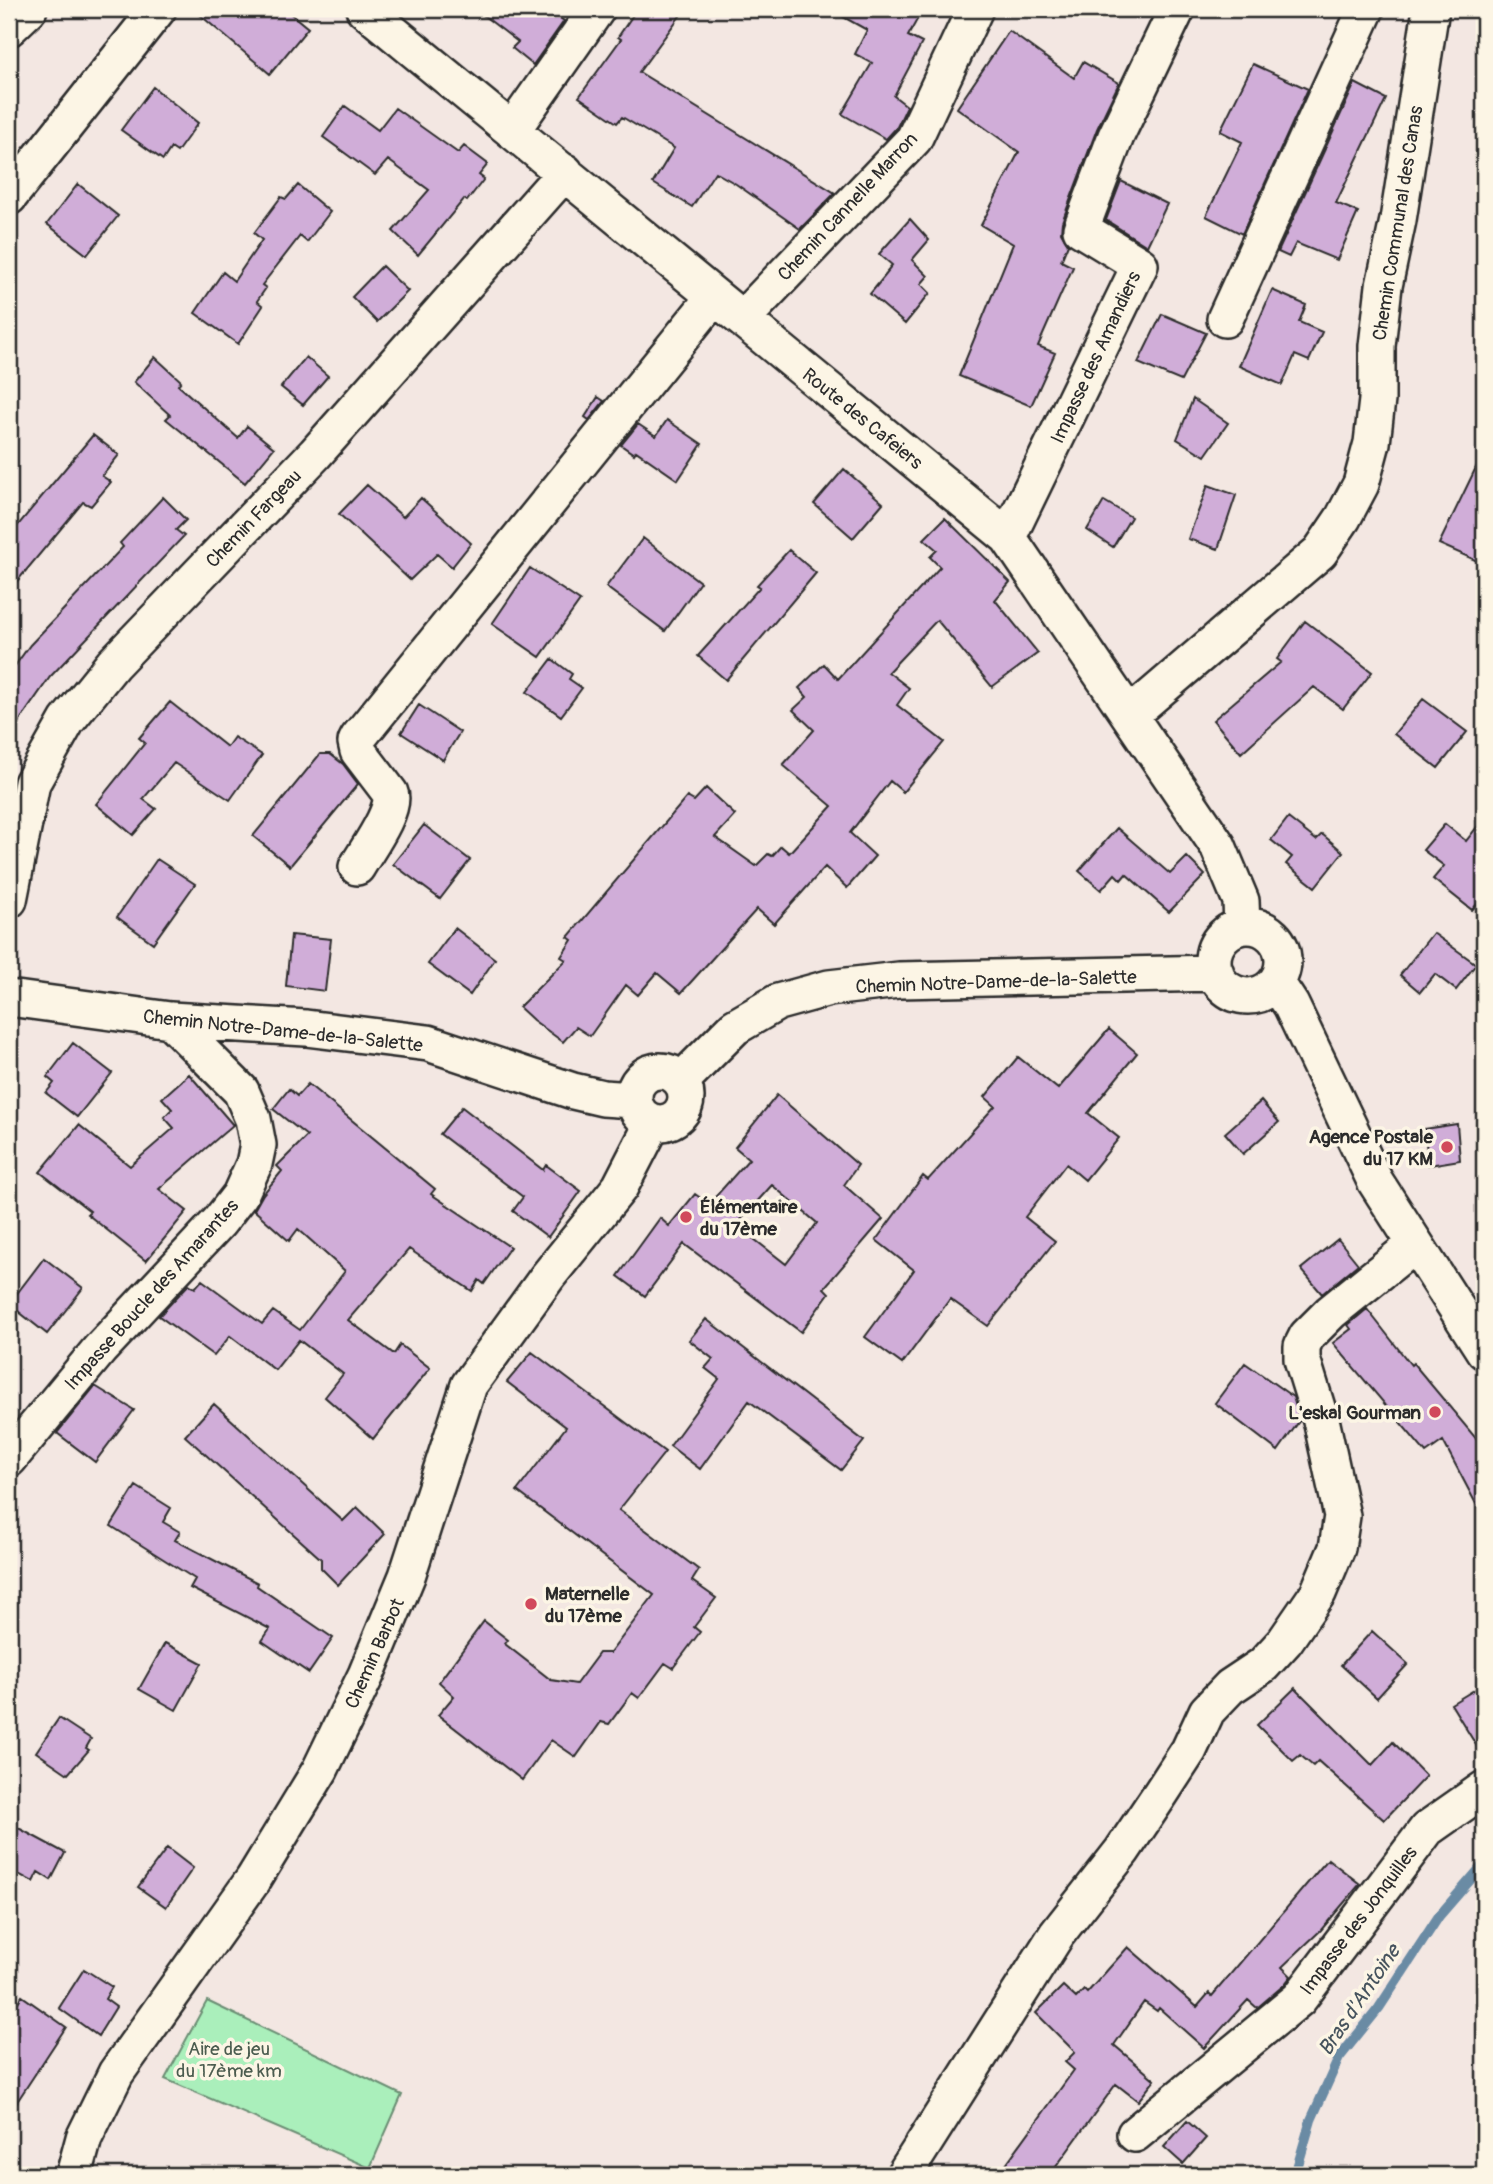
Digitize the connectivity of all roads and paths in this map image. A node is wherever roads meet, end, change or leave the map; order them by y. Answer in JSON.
{"nodes":[{"id":1,"x":29,"y":9,"type":"edge"},
{"id":2,"x":158,"y":9,"type":"edge"},
{"id":3,"x":364,"y":9,"type":"edge"},
{"id":4,"x":597,"y":9,"type":"edge"},
{"id":5,"x":975,"y":9,"type":"edge"},
{"id":6,"x":1177,"y":9,"type":"edge"},
{"id":7,"x":1366,"y":9,"type":"edge"},
{"id":8,"x":1431,"y":9,"type":"edge"},
{"id":9,"x":9,"y":29,"type":"edge"},
{"id":10,"x":513,"y":129,"type":"junction"},
{"id":11,"x":565,"y":172,"type":"junction"},
{"id":12,"x":9,"y":197,"type":"edge"},
{"id":13,"x":714,"y":296,"type":"junction"},
{"id":14,"x":742,"y":319,"type":"junction"},
{"id":15,"x":1225,"y":319,"type":"dead end"},
{"id":16,"x":1008,"y":537,"type":"junction"},
{"id":17,"x":1130,"y":715,"type":"junction"},
{"id":18,"x":21,"y":775,"type":"edge"},
{"id":19,"x":357,"y":867,"type":"dead end"},
{"id":20,"x":9,"y":900,"type":"edge"},
{"id":21,"x":1242,"y":926,"type":"junction"},
{"id":22,"x":1216,"y":973,"type":"junction"},
{"id":23,"x":1276,"y":982,"type":"junction"},
{"id":24,"x":9,"y":998,"type":"edge"},
{"id":25,"x":170,"y":1020,"type":"junction"},
{"id":26,"x":643,"y":1112,"type":"junction"},
{"id":27,"x":1414,"y":1245,"type":"junction"},
{"id":28,"x":1484,"y":1351,"type":"edge"},
{"id":29,"x":9,"y":1459,"type":"edge"},
{"id":30,"x":1484,"y":1789,"type":"edge"},
{"id":31,"x":1135,"y":2134,"type":"dead end"},
{"id":32,"x":74,"y":2175,"type":"edge"},
{"id":33,"x":904,"y":2175,"type":"edge"}],
"edges":[{"from":1,"to":9,"type":"street"},
{"from":2,"to":12,"type":"street"},
{"from":3,"to":10,"type":"street","name":"Route des Cafeiers"},
{"from":4,"to":10,"type":"street"},
{"from":5,"to":14,"type":"street","name":"Chemin Cannelle Marron"},
{"from":6,"to":16,"type":"street","name":"Impasse des Amandiers"},
{"from":7,"to":15,"type":"street"},
{"from":8,"to":17,"type":"street","name":"Chemin Communal des Canas"},
{"from":10,"to":11,"type":"street","name":"Route des Cafeiers"},
{"from":11,"to":13,"type":"street","name":"Route des Cafeiers"},
{"from":11,"to":18,"type":"street","name":"Chemin Fargeau"},
{"from":13,"to":14,"type":"street","name":"Route des Cafeiers"},
{"from":13,"to":19,"type":"street"},
{"from":14,"to":16,"type":"street","name":"Route des Cafeiers"},
{"from":16,"to":17,"type":"street","name":"Route des Cafeiers"},
{"from":17,"to":21,"type":"street","name":"Route des Cafeiers"},
{"from":18,"to":20,"type":"street","name":"Chemin Fargeau"},
{"from":21,"to":22,"type":"street"},
{"from":21,"to":23,"type":"street"},
{"from":22,"to":23,"type":"street"},
{"from":22,"to":26,"type":"street","name":"Chemin Notre-Dame-de-la-Salette"},
{"from":23,"to":27,"type":"street"},
{"from":24,"to":25,"type":"street","name":"Chemin Notre-Dame-de-la-Salette"},
{"from":25,"to":26,"type":"street","name":"Chemin Notre-Dame-de-la-Salette"},
{"from":25,"to":29,"type":"street","name":"Impasse Boucle des Amarantes"},
{"from":26,"to":32,"type":"street","name":"Chemin Barbot"},
{"from":27,"to":28,"type":"street"},
{"from":27,"to":33,"type":"street"},
{"from":30,"to":31,"type":"street","name":"Impasse des Jonquilles"}]}
